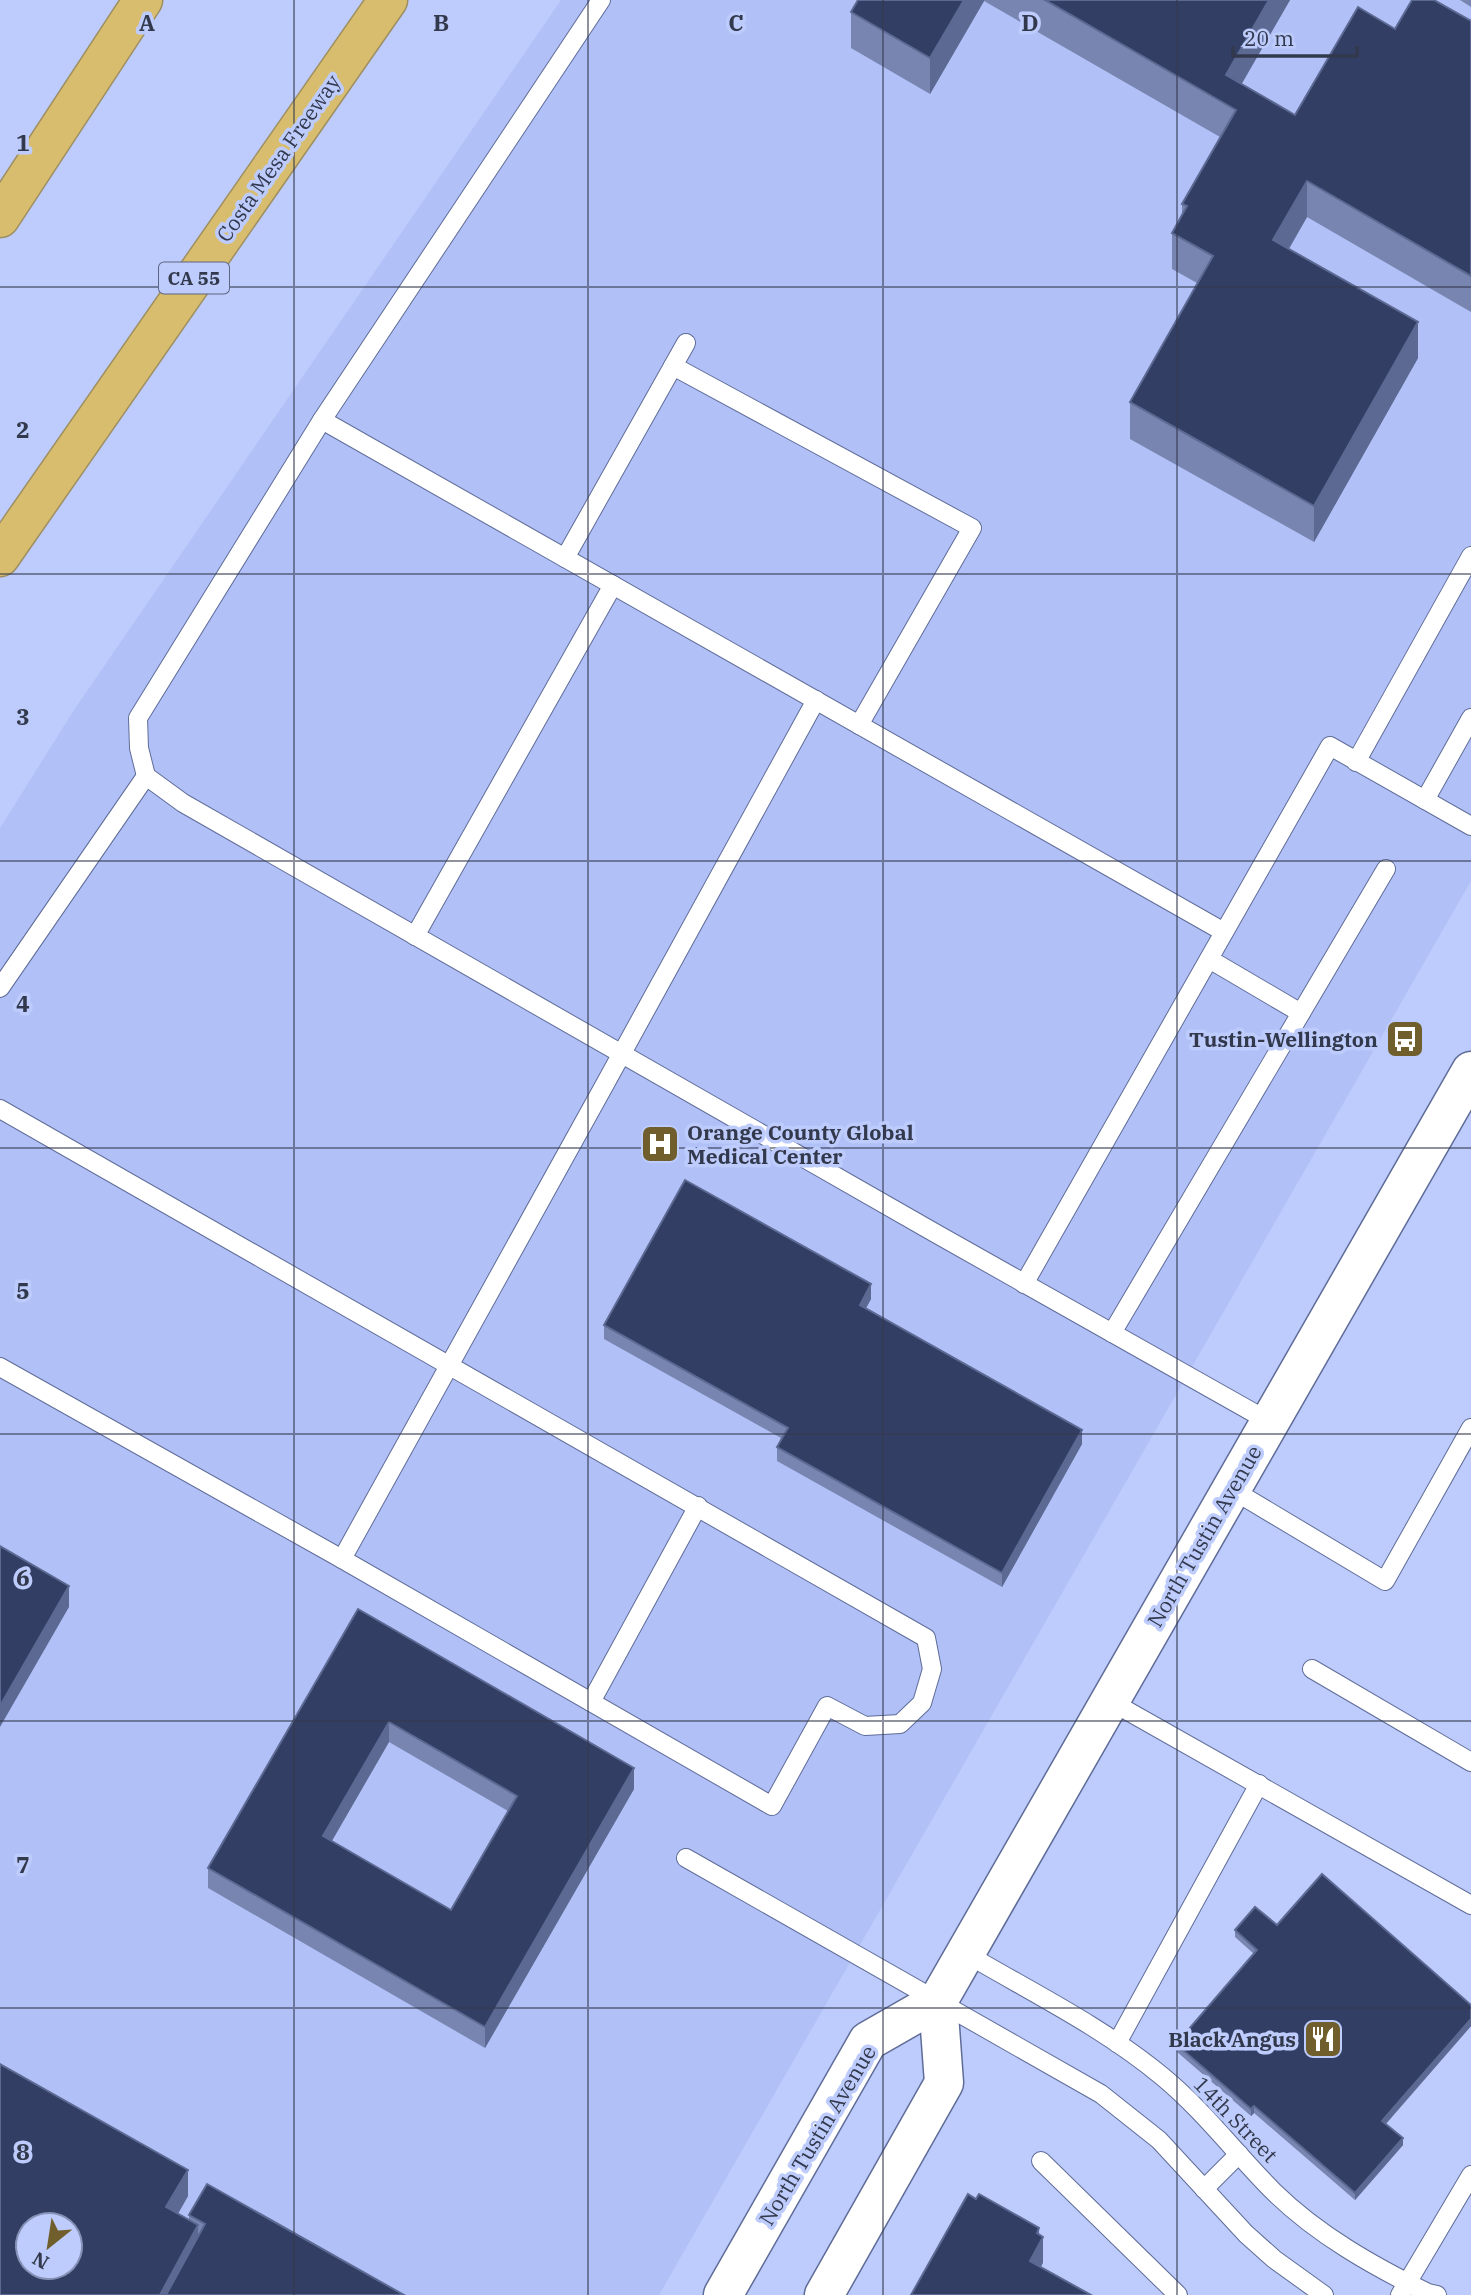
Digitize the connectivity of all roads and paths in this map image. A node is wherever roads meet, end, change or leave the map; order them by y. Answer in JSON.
{"nodes":[{"id":1,"x":143,"y":0,"type":"edge"},
{"id":2,"x":388,"y":0,"type":"edge"},
{"id":3,"x":601,"y":0,"type":"edge"},
{"id":4,"x":0,"y":218,"type":"edge"},
{"id":5,"x":686,"y":343,"type":"dead end"},
{"id":6,"x":673,"y":366,"type":"junction"},
{"id":7,"x":322,"y":420,"type":"junction"},
{"id":8,"x":0,"y":556,"type":"edge"},
{"id":9,"x":1471,"y":556,"type":"edge"},
{"id":10,"x":565,"y":558,"type":"junction"},
{"id":11,"x":613,"y":585,"type":"junction"},
{"id":12,"x":816,"y":700,"type":"junction"},
{"id":13,"x":1471,"y":718,"type":"edge"},
{"id":14,"x":859,"y":725,"type":"junction"},
{"id":15,"x":1356,"y":762,"type":"junction"},
{"id":16,"x":146,"y":776,"type":"junction"},
{"id":17,"x":1425,"y":800,"type":"junction"},
{"id":18,"x":1471,"y":827,"type":"edge"},
{"id":19,"x":1386,"y":869,"type":"dead end"},
{"id":20,"x":1224,"y":932,"type":"junction"},
{"id":21,"x":415,"y":936,"type":"junction"},
{"id":22,"x":1209,"y":959,"type":"junction"},
{"id":23,"x":0,"y":988,"type":"edge"},
{"id":24,"x":1301,"y":1013,"type":"junction"},
{"id":25,"x":622,"y":1054,"type":"junction"},
{"id":26,"x":1471,"y":1071,"type":"edge"},
{"id":27,"x":0,"y":1109,"type":"edge"},
{"id":28,"x":1024,"y":1284,"type":"junction"},
{"id":29,"x":1112,"y":1333,"type":"junction"},
{"id":30,"x":450,"y":1364,"type":"junction"},
{"id":31,"x":0,"y":1367,"type":"edge"},
{"id":32,"x":1270,"y":1422,"type":"junction"},
{"id":33,"x":1471,"y":1428,"type":"edge"},
{"id":34,"x":1231,"y":1489,"type":"junction"},
{"id":35,"x":698,"y":1506,"type":"junction"},
{"id":36,"x":342,"y":1559,"type":"junction"},
{"id":37,"x":1312,"y":1669,"type":"dead end"},
{"id":38,"x":1110,"y":1701,"type":"junction"},
{"id":39,"x":591,"y":1702,"type":"junction"},
{"id":40,"x":1471,"y":1762,"type":"edge"},
{"id":41,"x":1259,"y":1784,"type":"junction"},
{"id":42,"x":686,"y":1858,"type":"dead end"},
{"id":43,"x":1471,"y":1905,"type":"edge"},
{"id":44,"x":965,"y":1953,"type":"junction"},
{"id":45,"x":938,"y":2001,"type":"junction"},
{"id":46,"x":1117,"y":2043,"type":"junction"},
{"id":47,"x":1238,"y":2154,"type":"junction"},
{"id":48,"x":1041,"y":2161,"type":"dead end"},
{"id":49,"x":1471,"y":2175,"type":"edge"},
{"id":50,"x":1204,"y":2189,"type":"junction"},
{"id":51,"x":1404,"y":2289,"type":"edge"},
{"id":52,"x":723,"y":2295,"type":"edge"},
{"id":53,"x":824,"y":2295,"type":"edge"},
{"id":54,"x":1178,"y":2295,"type":"edge"},
{"id":55,"x":1324,"y":2295,"type":"edge"},
{"id":56,"x":1437,"y":2295,"type":"edge"}],
"edges":[{"from":1,"to":4,"type":"highway"},
{"from":2,"to":8,"type":"highway","name":"Costa Mesa Freeway","number":"CA 55"},
{"from":3,"to":7,"type":"lane"},
{"from":5,"to":6,"type":"lane"},
{"from":6,"to":10,"type":"lane"},
{"from":6,"to":14,"type":"lane"},
{"from":7,"to":10,"type":"lane"},
{"from":7,"to":16,"type":"lane"},
{"from":9,"to":15,"type":"lane"},
{"from":10,"to":11,"type":"lane"},
{"from":11,"to":12,"type":"lane"},
{"from":11,"to":21,"type":"lane"},
{"from":12,"to":14,"type":"lane"},
{"from":12,"to":25,"type":"lane"},
{"from":13,"to":17,"type":"lane"},
{"from":14,"to":20,"type":"lane"},
{"from":15,"to":17,"type":"lane"},
{"from":15,"to":20,"type":"lane"},
{"from":16,"to":21,"type":"lane"},
{"from":16,"to":23,"type":"lane"},
{"from":17,"to":18,"type":"lane"},
{"from":19,"to":24,"type":"lane"},
{"from":20,"to":22,"type":"lane"},
{"from":21,"to":25,"type":"lane"},
{"from":22,"to":24,"type":"lane"},
{"from":22,"to":28,"type":"lane"},
{"from":24,"to":29,"type":"lane"},
{"from":25,"to":28,"type":"lane"},
{"from":25,"to":30,"type":"lane"},
{"from":26,"to":32,"type":"main road","name":"North Tustin Avenue"},
{"from":27,"to":30,"type":"lane"},
{"from":28,"to":29,"type":"lane"},
{"from":29,"to":32,"type":"lane"},
{"from":30,"to":35,"type":"lane"},
{"from":30,"to":36,"type":"lane"},
{"from":31,"to":36,"type":"lane"},
{"from":32,"to":34,"type":"main road","name":"North Tustin Avenue"},
{"from":33,"to":34,"type":"lane"},
{"from":34,"to":38,"type":"main road","name":"North Tustin Avenue"},
{"from":35,"to":39,"type":"lane"},
{"from":35,"to":39,"type":"lane"},
{"from":36,"to":39,"type":"lane"},
{"from":37,"to":40,"type":"lane"},
{"from":38,"to":41,"type":"lane"},
{"from":38,"to":44,"type":"main road","name":"North Tustin Avenue"},
{"from":41,"to":43,"type":"lane"},
{"from":41,"to":46,"type":"lane"},
{"from":42,"to":45,"type":"lane"},
{"from":44,"to":45,"type":"main road","name":"North Tustin Avenue"},
{"from":44,"to":46,"type":"lane","name":"14th Street"},
{"from":45,"to":50,"type":"lane"},
{"from":45,"to":52,"type":"main road","name":"North Tustin Avenue"},
{"from":45,"to":53,"type":"main road"},
{"from":46,"to":47,"type":"lane","name":"14th Street"},
{"from":47,"to":50,"type":"lane"},
{"from":47,"to":51,"type":"lane","name":"14th Street"},
{"from":48,"to":54,"type":"lane"},
{"from":49,"to":51,"type":"lane"},
{"from":50,"to":55,"type":"lane"},
{"from":51,"to":56,"type":"lane","name":"14th Street"}]}
